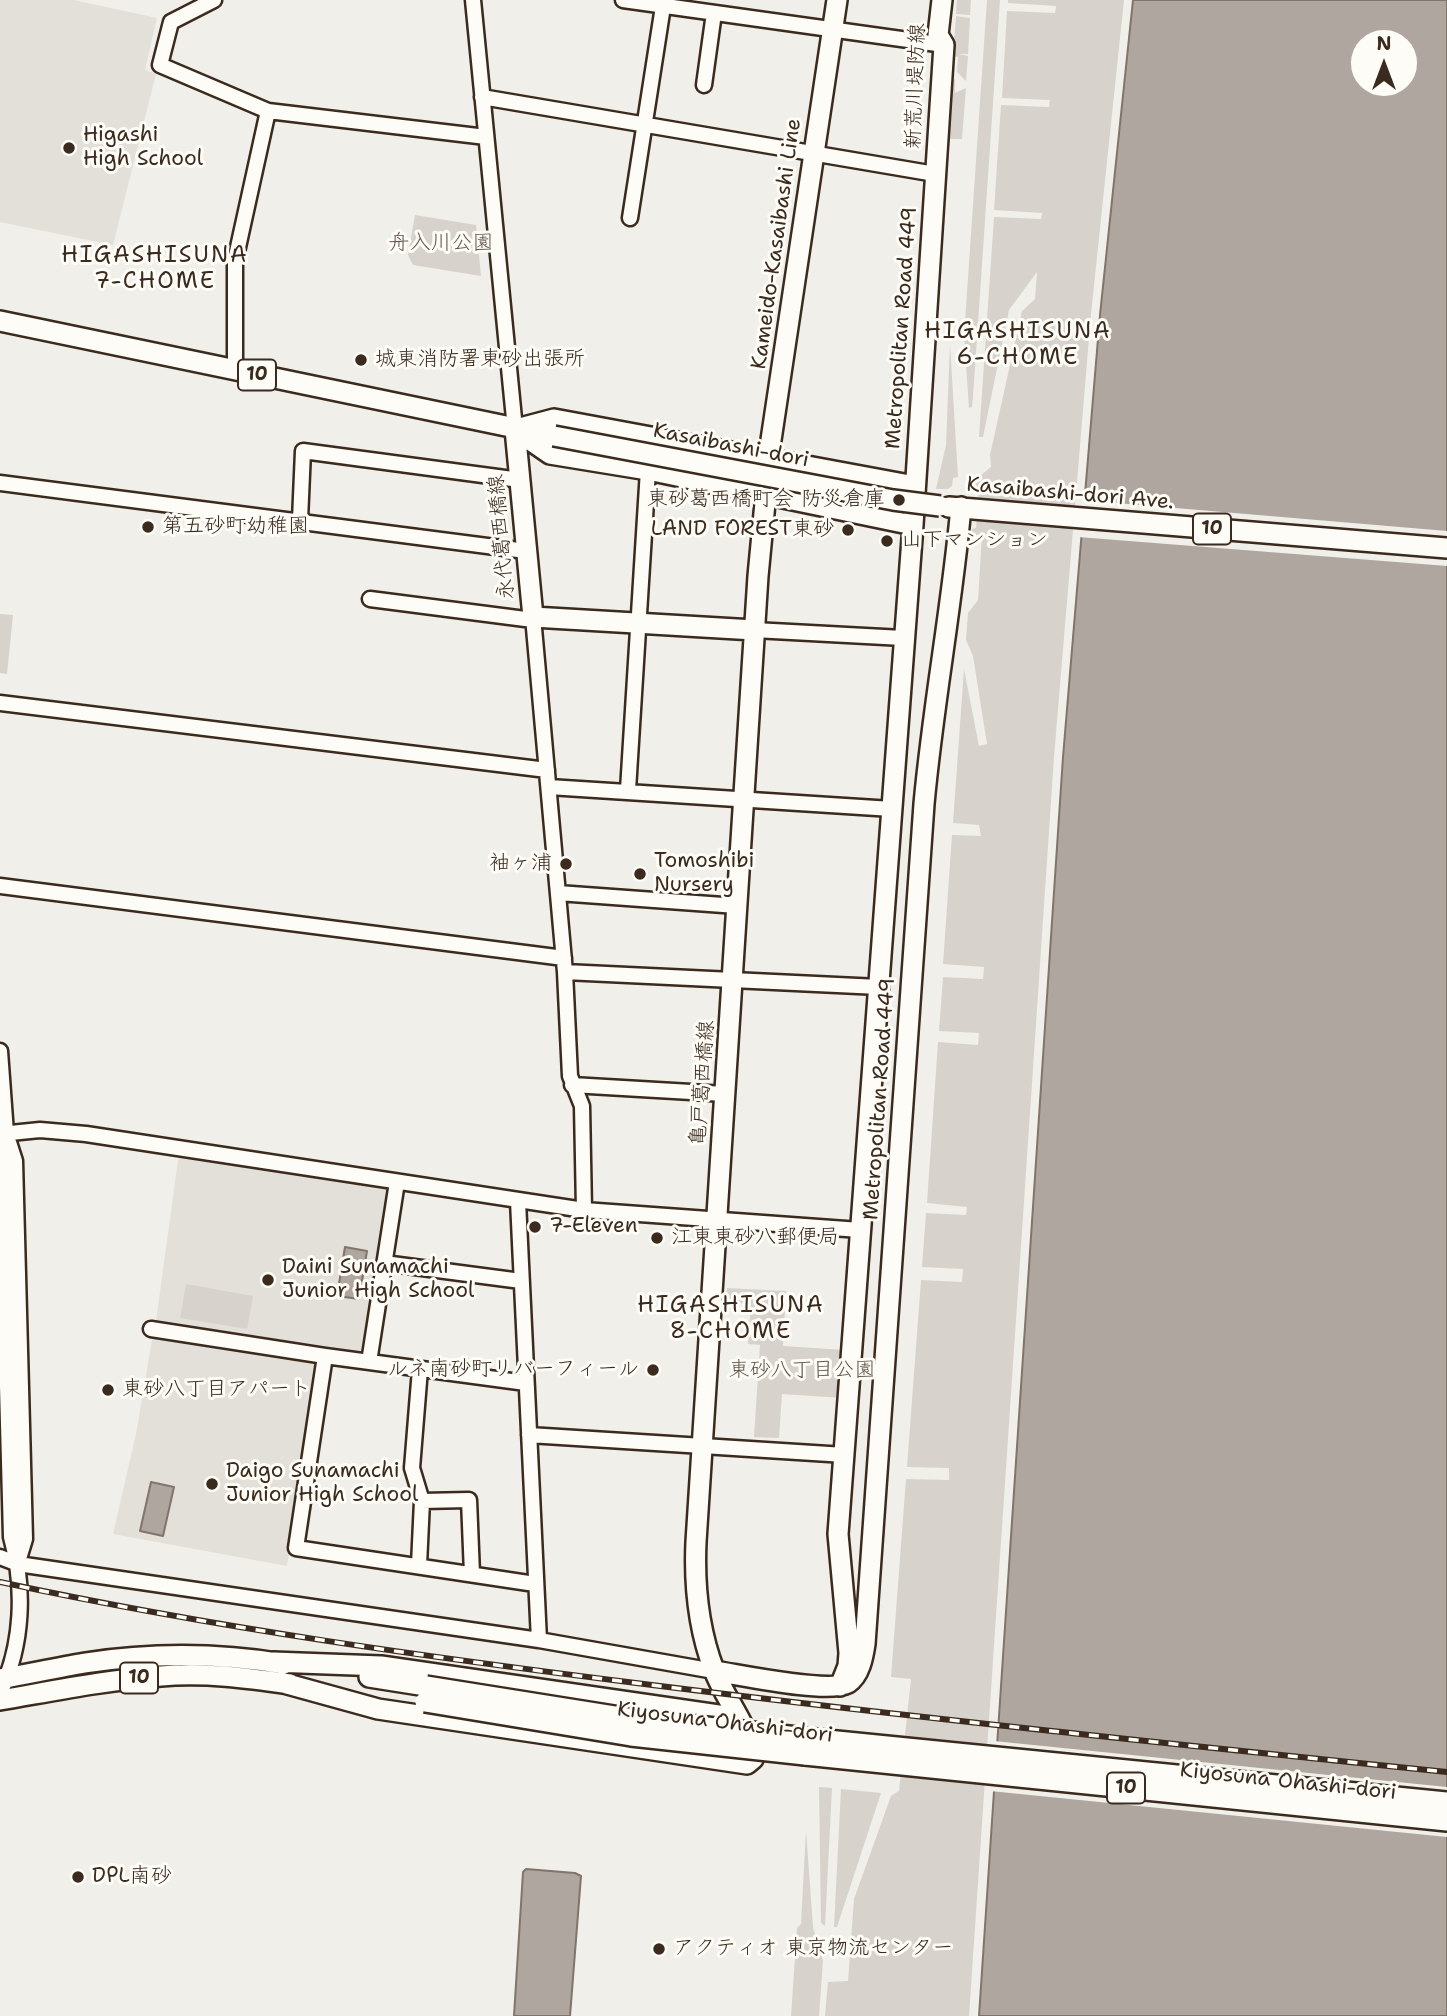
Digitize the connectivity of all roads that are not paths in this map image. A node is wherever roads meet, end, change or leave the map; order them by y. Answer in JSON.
{"nodes":[{"id":1,"x":214,"y":0,"type":"edge"},
{"id":2,"x":473,"y":0,"type":"edge"},
{"id":3,"x":624,"y":0,"type":"edge"},
{"id":4,"x":837,"y":0,"type":"edge"},
{"id":5,"x":942,"y":0,"type":"edge"},
{"id":6,"x":663,"y":3,"type":"edge"},
{"id":7,"x":714,"y":13,"type":"junction"},
{"id":8,"x":832,"y":30,"type":"junction"},
{"id":9,"x":944,"y":45,"type":"junction"},
{"id":10,"x":704,"y":85,"type":"dead end"},
{"id":11,"x":482,"y":97,"type":"junction"},
{"id":12,"x":268,"y":111,"type":"junction"},
{"id":13,"x":644,"y":123,"type":"junction"},
{"id":14,"x":486,"y":137,"type":"junction"},
{"id":15,"x":813,"y":153,"type":"junction"},
{"id":16,"x":935,"y":174,"type":"junction"},
{"id":17,"x":630,"y":218,"type":"dead end"},
{"id":18,"x":0,"y":321,"type":"edge"},
{"id":19,"x":235,"y":370,"type":"junction"},
{"id":20,"x":515,"y":429,"type":"junction"},
{"id":21,"x":769,"y":457,"type":"junction"},
{"id":22,"x":648,"y":470,"type":"junction"},
{"id":23,"x":520,"y":480,"type":"junction"},
{"id":24,"x":0,"y":483,"type":"edge"},
{"id":25,"x":915,"y":486,"type":"junction"},
{"id":26,"x":766,"y":495,"type":"junction"},
{"id":27,"x":940,"y":506,"type":"joint"},
{"id":28,"x":969,"y":508,"type":"junction"},
{"id":29,"x":300,"y":520,"type":"junction"},
{"id":30,"x":913,"y":525,"type":"junction"},
{"id":31,"x":1447,"y":548,"type":"edge"},
{"id":32,"x":527,"y":551,"type":"junction"},
{"id":33,"x":370,"y":598,"type":"dead end"},
{"id":34,"x":533,"y":618,"type":"junction"},
{"id":35,"x":640,"y":623,"type":"junction"},
{"id":36,"x":754,"y":630,"type":"junction"},
{"id":37,"x":903,"y":638,"type":"junction"},
{"id":38,"x":0,"y":703,"type":"edge"},
{"id":39,"x":547,"y":770,"type":"junction"},
{"id":40,"x":549,"y":787,"type":"junction"},
{"id":41,"x":628,"y":790,"type":"junction"},
{"id":42,"x":744,"y":799,"type":"junction"},
{"id":43,"x":892,"y":808,"type":"junction"},
{"id":44,"x":0,"y":886,"type":"edge"},
{"id":45,"x":558,"y":893,"type":"junction"},
{"id":46,"x":737,"y":906,"type":"junction"},
{"id":47,"x":565,"y":965,"type":"junction"},
{"id":48,"x":732,"y":981,"type":"junction"},
{"id":49,"x":879,"y":987,"type":"junction"},
{"id":50,"x":0,"y":1051,"type":"edge"},
{"id":51,"x":572,"y":1085,"type":"junction"},
{"id":52,"x":724,"y":1094,"type":"junction"},
{"id":53,"x":3,"y":1133,"type":"edge"},
{"id":54,"x":397,"y":1182,"type":"junction"},
{"id":55,"x":517,"y":1201,"type":"junction"},
{"id":56,"x":584,"y":1210,"type":"junction"},
{"id":57,"x":716,"y":1221,"type":"junction"},
{"id":58,"x":860,"y":1230,"type":"junction"},
{"id":59,"x":384,"y":1263,"type":"junction"},
{"id":60,"x":521,"y":1281,"type":"junction"},
{"id":61,"x":152,"y":1329,"type":"dead end"},
{"id":62,"x":325,"y":1356,"type":"junction"},
{"id":63,"x":369,"y":1362,"type":"junction"},
{"id":64,"x":420,"y":1369,"type":"junction"},
{"id":65,"x":526,"y":1383,"type":"junction"},
{"id":66,"x":529,"y":1435,"type":"junction"},
{"id":67,"x":702,"y":1446,"type":"junction"},
{"id":68,"x":845,"y":1455,"type":"junction"},
{"id":69,"x":422,"y":1501,"type":"junction"},
{"id":70,"x":0,"y":1557,"type":"edge"},
{"id":71,"x":18,"y":1564,"type":"junction"},
{"id":72,"x":419,"y":1565,"type":"junction"},
{"id":73,"x":472,"y":1574,"type":"junction"},
{"id":74,"x":535,"y":1584,"type":"junction"},
{"id":75,"x":539,"y":1640,"type":"junction"},
{"id":76,"x":273,"y":1662,"type":"junction"},
{"id":77,"x":714,"y":1671,"type":"junction"},
{"id":78,"x":280,"y":1682,"type":"junction"},
{"id":79,"x":2,"y":1683,"type":"edge"},
{"id":80,"x":834,"y":1687,"type":"junction"},
{"id":81,"x":425,"y":1694,"type":"junction"},
{"id":82,"x":0,"y":1700,"type":"edge"},
{"id":83,"x":739,"y":1718,"type":"junction"},
{"id":84,"x":1447,"y":1802,"type":"edge"},
{"id":85,"x":1447,"y":1821,"type":"edge"}],
"edges":[{"from":1,"to":12,"type":"street"},
{"from":2,"to":11,"type":"street"},
{"from":3,"to":6,"type":"street"},
{"from":4,"to":8,"type":"main road","name":"Kameido-Kasaibashi Line"},
{"from":5,"to":9,"type":"main road","name":"新荒川堤防線"},
{"from":6,"to":7,"type":"street"},
{"from":6,"to":13,"type":"street"},
{"from":7,"to":8,"type":"street"},
{"from":7,"to":10,"type":"street"},
{"from":8,"to":9,"type":"street"},
{"from":8,"to":15,"type":"main road","name":"Kameido-Kasaibashi Line"},
{"from":9,"to":16,"type":"main road","name":"新荒川堤防線"},
{"from":11,"to":13,"type":"street"},
{"from":11,"to":14,"type":"street"},
{"from":12,"to":14,"type":"street"},
{"from":12,"to":19,"type":"street"},
{"from":13,"to":15,"type":"street"},
{"from":13,"to":17,"type":"street"},
{"from":14,"to":20,"type":"street"},
{"from":15,"to":16,"type":"street"},
{"from":15,"to":21,"type":"main road","name":"Kameido-Kasaibashi Line"},
{"from":16,"to":25,"type":"main road","name":"Metropolitan Road 449"},
{"from":18,"to":19,"type":"main road","number":"10"},
{"from":19,"to":20,"type":"main road","number":"10"},
{"from":20,"to":21,"type":"main road","number":"10"},
{"from":20,"to":22,"type":"main road","number":"10"},
{"from":20,"to":23,"type":"main road","name":"永代葛西橋線"},
{"from":20,"to":27,"type":"main road","name":"Kasaibashi-dori","number":"10","bridge":true},
{"from":21,"to":25,"type":"main road","number":"10"},
{"from":21,"to":26,"type":"main road","name":"Kameido-Kasaibashi Line"},
{"from":22,"to":26,"type":"main road","number":"10"},
{"from":22,"to":35,"type":"street"},
{"from":23,"to":29,"type":"street"},
{"from":23,"to":32,"type":"main road","name":"永代葛西橋線"},
{"from":24,"to":29,"type":"street"},
{"from":25,"to":30,"type":"main road"},
{"from":26,"to":30,"type":"main road","number":"10"},
{"from":26,"to":36,"type":"main road","name":"亀戸葛西橋線"},
{"from":27,"to":28,"type":"main road","name":"Kasaibashi-dori Ave.","number":"10"},
{"from":28,"to":31,"type":"main road","name":"Kasaibashi-dori Ave.","number":"10"},
{"from":28,"to":80,"type":"main road","name":"Metropolitan Road 449"},
{"from":29,"to":32,"type":"street"},
{"from":30,"to":37,"type":"main road","name":"Metropolitan Road 449"},
{"from":32,"to":34,"type":"main road","name":"永代葛西橋線"},
{"from":33,"to":34,"type":"street"},
{"from":34,"to":35,"type":"main road","name":"永代葛西橋線"},
{"from":34,"to":39,"type":"street"},
{"from":35,"to":36,"type":"main road","name":"永代葛西橋線"},
{"from":35,"to":41,"type":"street"},
{"from":36,"to":37,"type":"street"},
{"from":36,"to":42,"type":"main road","name":"亀戸葛西橋線"},
{"from":37,"to":43,"type":"main road","name":"Metropolitan Road 449"},
{"from":38,"to":39,"type":"street"},
{"from":39,"to":40,"type":"street"},
{"from":40,"to":41,"type":"street"},
{"from":40,"to":45,"type":"street"},
{"from":41,"to":42,"type":"street"},
{"from":42,"to":43,"type":"street"},
{"from":42,"to":46,"type":"main road","name":"亀戸葛西橋線"},
{"from":43,"to":49,"type":"main road","name":"Metropolitan Road 449"},
{"from":44,"to":47,"type":"street"},
{"from":45,"to":46,"type":"street"},
{"from":45,"to":47,"type":"street"},
{"from":46,"to":48,"type":"main road","name":"亀戸葛西橋線"},
{"from":47,"to":48,"type":"street"},
{"from":47,"to":51,"type":"street"},
{"from":48,"to":49,"type":"street"},
{"from":48,"to":52,"type":"main road","name":"亀戸葛西橋線"},
{"from":49,"to":58,"type":"main road","name":"Metropolitan Road 449"},
{"from":50,"to":53,"type":"street"},
{"from":51,"to":52,"type":"street"},
{"from":51,"to":56,"type":"street"},
{"from":52,"to":57,"type":"main road","name":"亀戸葛西橋線"},
{"from":53,"to":54,"type":"street"},
{"from":53,"to":71,"type":"street"},
{"from":54,"to":55,"type":"street"},
{"from":54,"to":59,"type":"street"},
{"from":55,"to":56,"type":"street"},
{"from":55,"to":60,"type":"street"},
{"from":56,"to":57,"type":"street"},
{"from":57,"to":58,"type":"street"},
{"from":57,"to":67,"type":"main road","name":"亀戸葛西橋線"},
{"from":58,"to":68,"type":"main road","name":"Metropolitan Road 449"},
{"from":59,"to":60,"type":"street"},
{"from":59,"to":63,"type":"street"},
{"from":60,"to":65,"type":"street"},
{"from":61,"to":62,"type":"street"},
{"from":62,"to":63,"type":"street"},
{"from":62,"to":72,"type":"street"},
{"from":63,"to":64,"type":"street"},
{"from":64,"to":65,"type":"street"},
{"from":64,"to":69,"type":"street"},
{"from":65,"to":66,"type":"street"},
{"from":66,"to":67,"type":"street"},
{"from":66,"to":74,"type":"street"},
{"from":67,"to":68,"type":"street"},
{"from":67,"to":77,"type":"main road","name":"亀戸葛西橋線"},
{"from":68,"to":80,"type":"main road","name":"Metropolitan Road 449"},
{"from":69,"to":72,"type":"street"},
{"from":69,"to":73,"type":"street"},
{"from":70,"to":71,"type":"street"},
{"from":71,"to":75,"type":"street"},
{"from":71,"to":79,"type":"street"},
{"from":72,"to":73,"type":"street"},
{"from":73,"to":74,"type":"street"},
{"from":74,"to":75,"type":"street"},
{"from":75,"to":77,"type":"street"},
{"from":76,"to":79,"type":"main road","name":"Kiyosuna Ohashi-dori","number":"10"},
{"from":76,"to":81,"type":"main road","name":"Kiyosuna Ohashi-dori","number":"10"},
{"from":76,"to":83,"type":"main road"},
{"from":77,"to":80,"type":"main road"},
{"from":77,"to":83,"type":"main road","name":"亀戸葛西橋線"},
{"from":78,"to":81,"type":"main road","name":"Kiyosuna Ohashi-dori","number":"10"},
{"from":78,"to":82,"type":"main road","name":"Kiyosuna Ohashi-dori","number":"10"},
{"from":78,"to":83,"type":"main road","name":"亀戸葛西橋線"},
{"from":81,"to":84,"type":"main road","name":"Kiyosuna Ohashi-dori","number":"10","bridge":true},
{"from":81,"to":85,"type":"main road","name":"Kiyosuna Ohashi-dori","number":"10","bridge":true}]}
